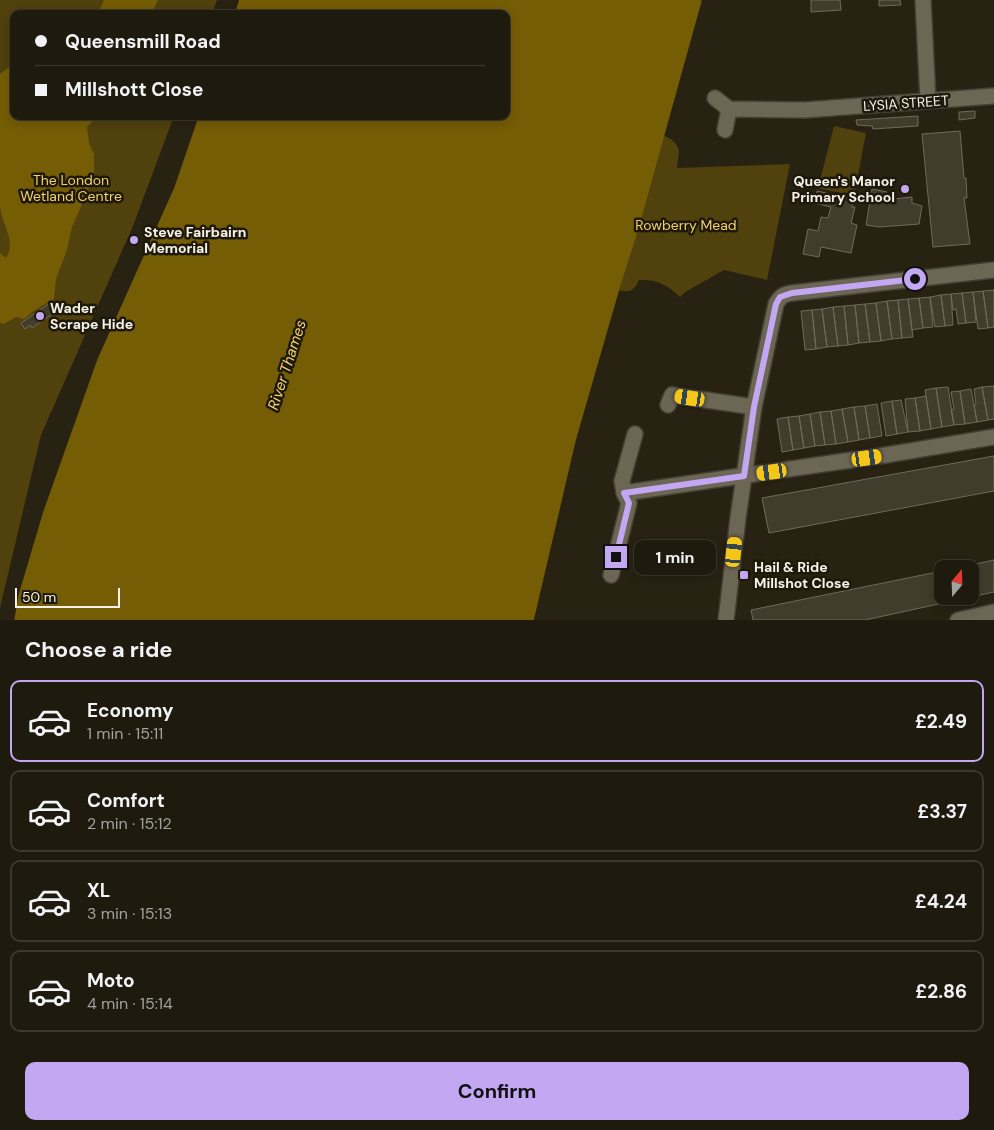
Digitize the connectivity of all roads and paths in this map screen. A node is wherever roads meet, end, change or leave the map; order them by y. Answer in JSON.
{"nodes":[{"id":1,"x":923,"y":0,"type":"edge"},
{"id":2,"x":994,"y":96,"type":"edge"},
{"id":3,"x":715,"y":98,"type":"dead end"},
{"id":4,"x":928,"y":100,"type":"junction"},
{"id":5,"x":729,"y":109,"type":"junction"},
{"id":6,"x":725,"y":130,"type":"dead end"},
{"id":7,"x":994,"y":270,"type":"edge"},
{"id":8,"x":668,"y":394,"type":"dead end"},
{"id":9,"x":754,"y":407,"type":"junction"},
{"id":10,"x":635,"y":434,"type":"dead end"},
{"id":11,"x":994,"y":437,"type":"edge"},
{"id":12,"x":744,"y":476,"type":"junction"},
{"id":13,"x":624,"y":493,"type":"junction"},
{"id":14,"x":612,"y":575,"type":"dead end"},
{"id":15,"x":994,"y":612,"type":"edge"},
{"id":16,"x":726,"y":620,"type":"edge"},
{"id":17,"x":958,"y":620,"type":"edge"}],
"edges":[{"from":1,"to":4,"type":"street"},
{"from":2,"to":4,"type":"street","name":"LYSIA STREET"},
{"from":3,"to":5,"type":"street"},
{"from":4,"to":5,"type":"street","name":"LYSIA STREET"},
{"from":5,"to":6,"type":"street"},
{"from":7,"to":9,"type":"street"},
{"from":8,"to":9,"type":"street"},
{"from":9,"to":12,"type":"street"},
{"from":10,"to":13,"type":"street"},
{"from":11,"to":12,"type":"street"},
{"from":12,"to":13,"type":"street"},
{"from":12,"to":16,"type":"street"},
{"from":13,"to":14,"type":"street"},
{"from":15,"to":17,"type":"street"}]}
